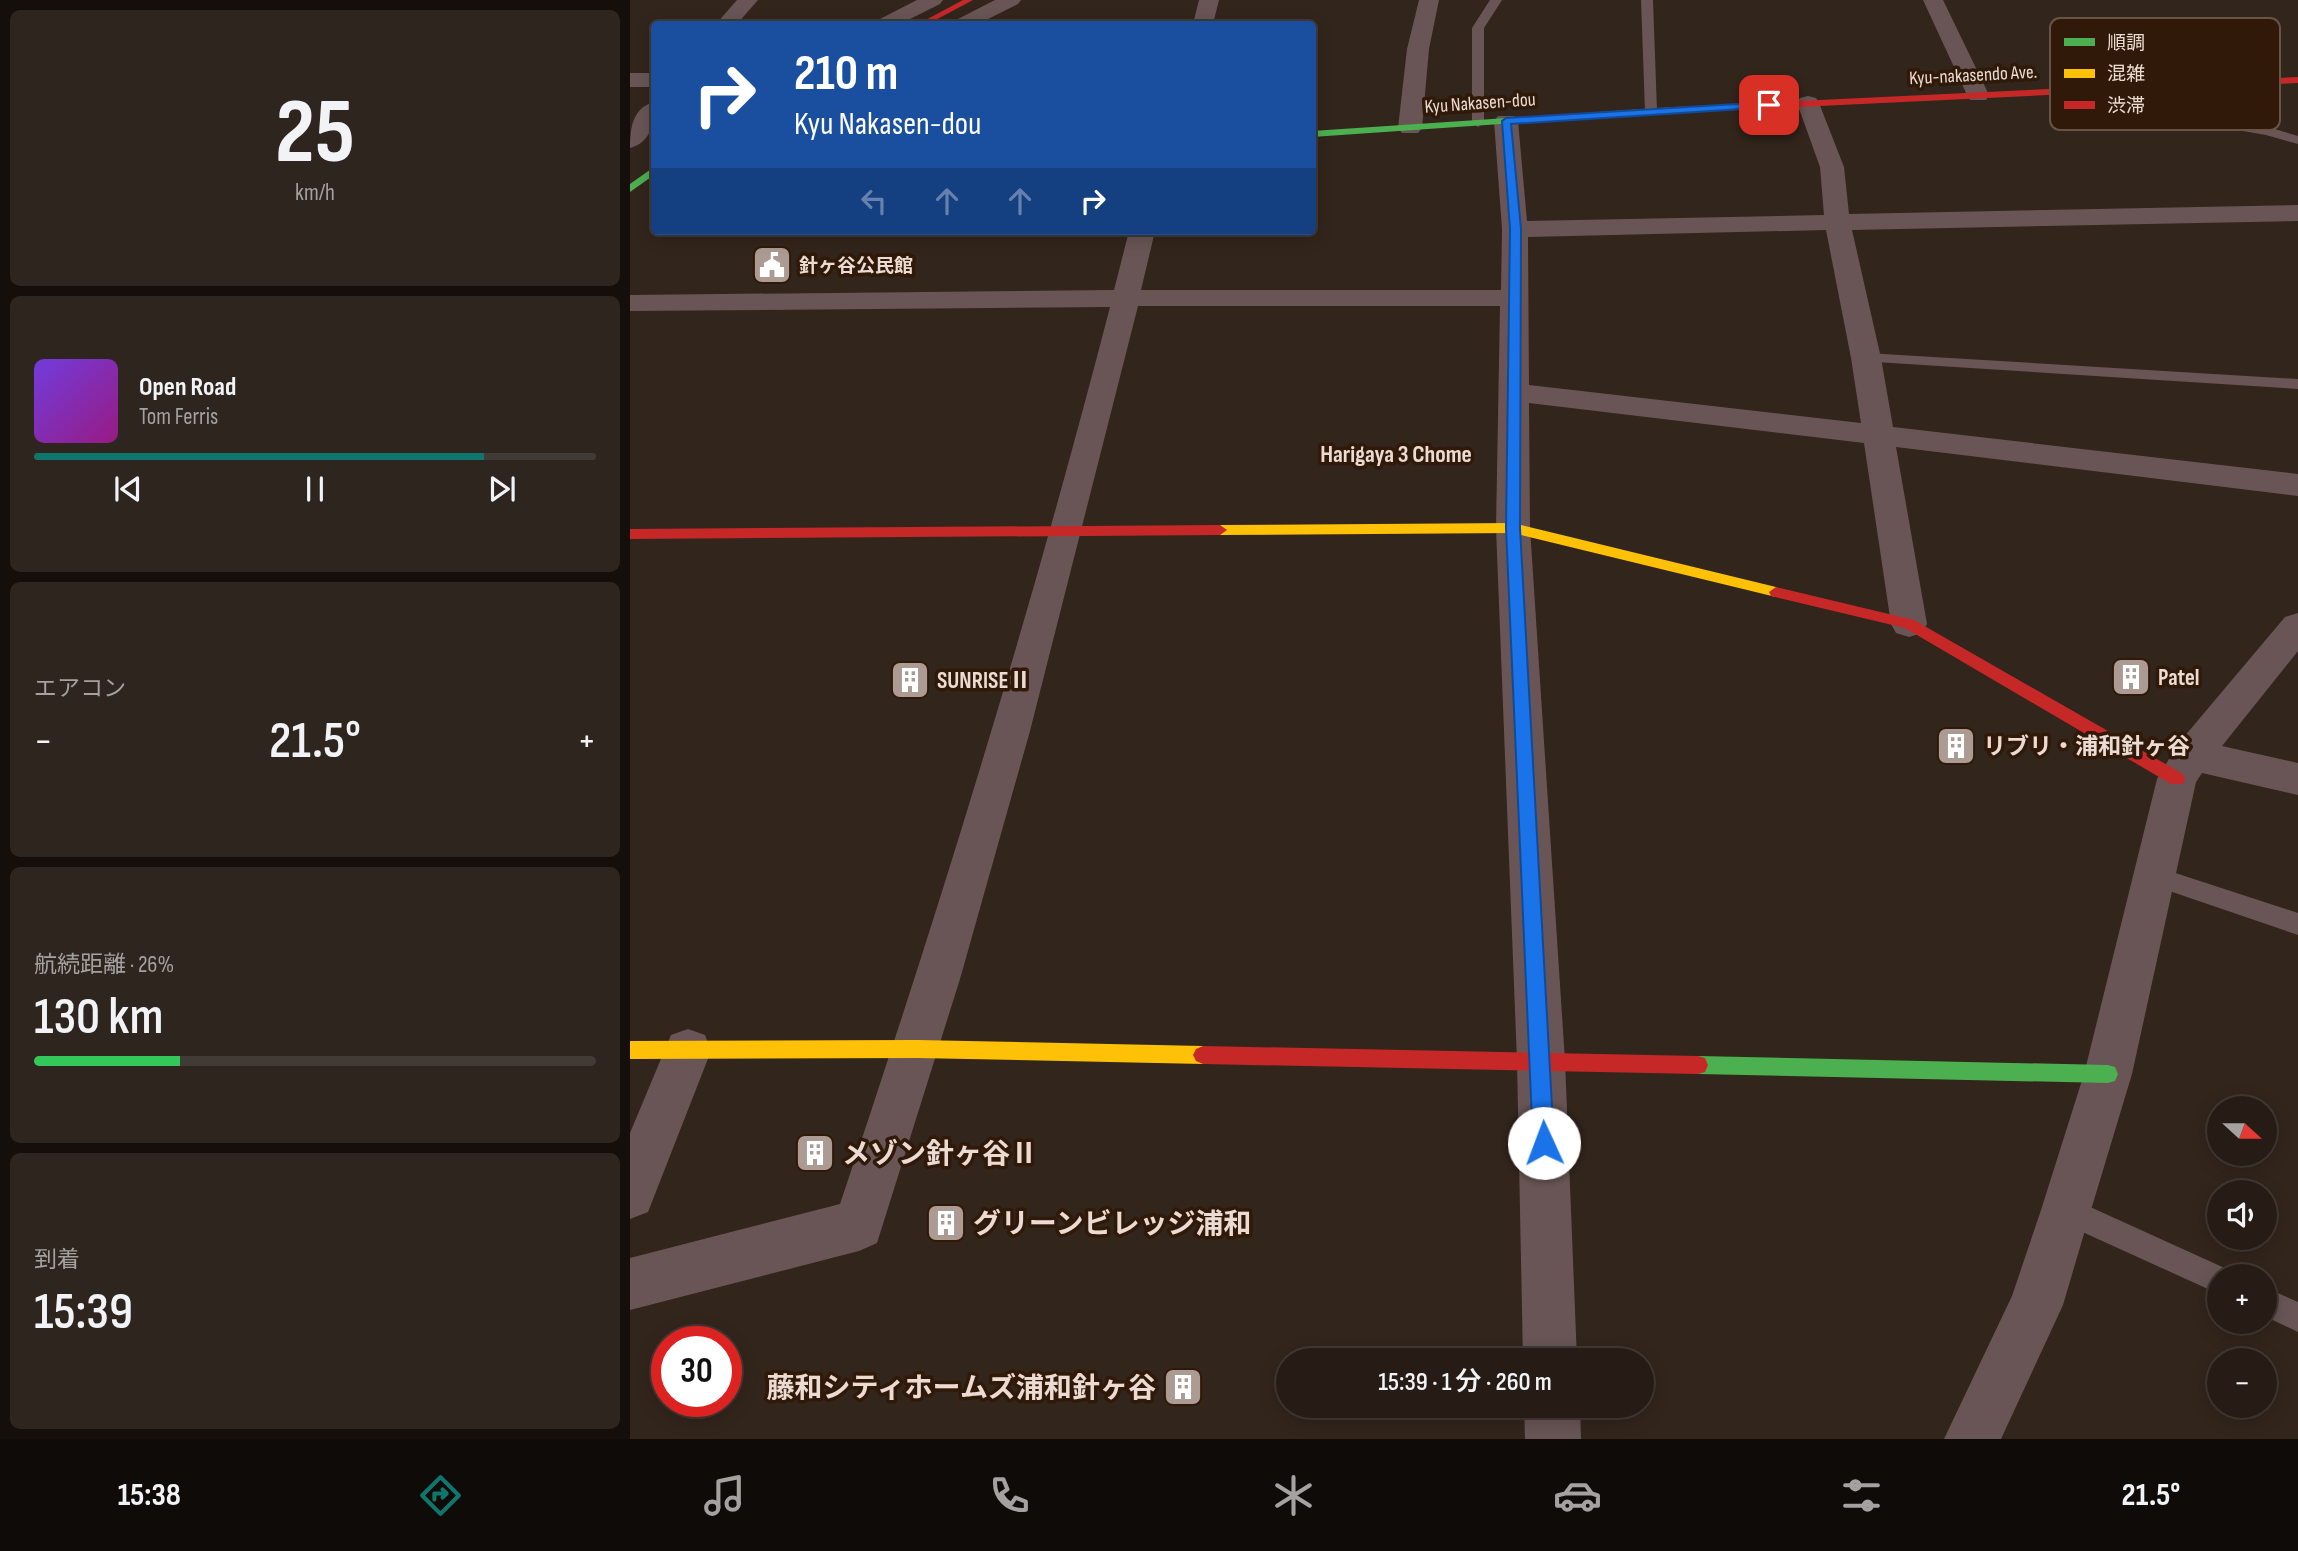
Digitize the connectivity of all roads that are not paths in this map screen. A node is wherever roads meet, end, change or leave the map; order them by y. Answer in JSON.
{"nodes":[{"id":1,"x":748,"y":0,"type":"edge"},
{"id":2,"x":933,"y":0,"type":"edge"},
{"id":3,"x":969,"y":0,"type":"edge"},
{"id":4,"x":1011,"y":0,"type":"edge"},
{"id":5,"x":1209,"y":0,"type":"edge"},
{"id":6,"x":1429,"y":0,"type":"edge"},
{"id":7,"x":1496,"y":0,"type":"edge"},
{"id":8,"x":1647,"y":0,"type":"edge"},
{"id":9,"x":1933,"y":0,"type":"edge"},
{"id":10,"x":729,"y":21,"type":"edge"},
{"id":11,"x":892,"y":21,"type":"edge"},
{"id":12,"x":928,"y":21,"type":"edge"},
{"id":13,"x":968,"y":21,"type":"edge"},
{"id":14,"x":1204,"y":21,"type":"edge"},
{"id":15,"x":630,"y":80,"type":"edge"},
{"id":16,"x":651,"y":80,"type":"edge"},
{"id":17,"x":2298,"y":80,"type":"edge"},
{"id":18,"x":2280,"y":81,"type":"edge"},
{"id":19,"x":2050,"y":91,"type":"edge"},
{"id":20,"x":1978,"y":95,"type":"junction"},
{"id":21,"x":1808,"y":103,"type":"junction"},
{"id":22,"x":1651,"y":111,"type":"junction"},
{"id":23,"x":651,"y":113,"type":"edge"},
{"id":24,"x":1492,"y":122,"type":"junction"},
{"id":25,"x":1410,"y":128,"type":"junction"},
{"id":26,"x":2262,"y":130,"type":"edge"},
{"id":27,"x":1316,"y":134,"type":"edge"},
{"id":28,"x":2298,"y":140,"type":"edge"},
{"id":29,"x":630,"y":141,"type":"edge"},
{"id":30,"x":651,"y":173,"type":"edge"},
{"id":31,"x":651,"y":182,"type":"edge"},
{"id":32,"x":630,"y":192,"type":"edge"},
{"id":33,"x":651,"y":192,"type":"edge"},
{"id":34,"x":2298,"y":213,"type":"edge"},
{"id":35,"x":1837,"y":221,"type":"junction"},
{"id":36,"x":1515,"y":229,"type":"junction"},
{"id":37,"x":1141,"y":235,"type":"edge"},
{"id":38,"x":1126,"y":298,"type":"junction"},
{"id":39,"x":1515,"y":298,"type":"junction"},
{"id":40,"x":630,"y":303,"type":"edge"},
{"id":41,"x":1866,"y":358,"type":"junction"},
{"id":42,"x":2298,"y":384,"type":"edge"},
{"id":43,"x":1513,"y":392,"type":"junction"},
{"id":44,"x":1878,"y":436,"type":"junction"},
{"id":45,"x":2298,"y":485,"type":"edge"},
{"id":46,"x":1513,"y":528,"type":"junction"},
{"id":47,"x":1068,"y":531,"type":"junction"},
{"id":48,"x":630,"y":534,"type":"edge"},
{"id":49,"x":1909,"y":624,"type":"junction"},
{"id":50,"x":2298,"y":626,"type":"edge"},
{"id":51,"x":2185,"y":767,"type":"junction"},
{"id":52,"x":2298,"y":779,"type":"edge"},
{"id":53,"x":2154,"y":876,"type":"junction"},
{"id":54,"x":2298,"y":924,"type":"edge"},
{"id":55,"x":917,"y":1049,"type":"junction"},
{"id":56,"x":630,"y":1050,"type":"edge"},
{"id":57,"x":688,"y":1051,"type":"junction"},
{"id":58,"x":1541,"y":1061,"type":"junction"},
{"id":59,"x":2108,"y":1074,"type":"junction"},
{"id":60,"x":630,"y":1194,"type":"edge"},
{"id":61,"x":2066,"y":1210,"type":"junction"},
{"id":62,"x":2207,"y":1275,"type":"edge"},
{"id":63,"x":630,"y":1284,"type":"edge"},
{"id":64,"x":2277,"y":1307,"type":"edge"},
{"id":65,"x":2298,"y":1317,"type":"edge"},
{"id":66,"x":1550,"y":1348,"type":"edge"},
{"id":67,"x":1552,"y":1418,"type":"edge"},
{"id":68,"x":1553,"y":1439,"type":"edge"},
{"id":69,"x":1972,"y":1439,"type":"edge"}],
"edges":[{"from":1,"to":10,"type":"street"},
{"from":2,"to":11,"type":"street"},
{"from":3,"to":12,"type":"street"},
{"from":4,"to":13,"type":"street"},
{"from":5,"to":14,"type":"street"},
{"from":6,"to":25,"type":"street"},
{"from":7,"to":24,"type":"lane"},
{"from":8,"to":22,"type":"lane"},
{"from":9,"to":20,"type":"street"},
{"from":15,"to":16,"type":"street"},
{"from":17,"to":18,"type":"street","name":"Kyu-nakasendo Ave."},
{"from":19,"to":20,"type":"street","name":"Kyu-nakasendo Ave."},
{"from":20,"to":21,"type":"street","name":"Kyu-nakasendo Ave."},
{"from":21,"to":22,"type":"street","name":"Kyu-nakasendo Ave."},
{"from":21,"to":35,"type":"street"},
{"from":22,"to":24,"type":"street","name":"Kyu Nakasen-dou"},
{"from":23,"to":29,"type":"street"},
{"from":24,"to":25,"type":"street","name":"Kyu Nakasen-dou"},
{"from":24,"to":36,"type":"street"},
{"from":25,"to":27,"type":"street","name":"Kyu Nakasen-dou"},
{"from":26,"to":28,"type":"lane"},
{"from":30,"to":32,"type":"street"},
{"from":31,"to":32,"type":"street"},
{"from":32,"to":33,"type":"street"},
{"from":34,"to":35,"type":"street"},
{"from":35,"to":36,"type":"street"},
{"from":35,"to":41,"type":"street"},
{"from":36,"to":39,"type":"street"},
{"from":37,"to":38,"type":"street"},
{"from":38,"to":39,"type":"street"},
{"from":38,"to":40,"type":"street"},
{"from":38,"to":47,"type":"street"},
{"from":39,"to":43,"type":"street"},
{"from":41,"to":42,"type":"lane"},
{"from":41,"to":44,"type":"street"},
{"from":43,"to":44,"type":"street"},
{"from":43,"to":46,"type":"street"},
{"from":44,"to":45,"type":"street"},
{"from":44,"to":49,"type":"street"},
{"from":46,"to":47,"type":"street"},
{"from":46,"to":49,"type":"street"},
{"from":46,"to":58,"type":"street"},
{"from":47,"to":48,"type":"street"},
{"from":47,"to":55,"type":"street"},
{"from":49,"to":51,"type":"street"},
{"from":50,"to":51,"type":"street"},
{"from":51,"to":52,"type":"street"},
{"from":51,"to":53,"type":"street"},
{"from":53,"to":54,"type":"lane"},
{"from":53,"to":59,"type":"street"},
{"from":55,"to":57,"type":"street"},
{"from":55,"to":58,"type":"street"},
{"from":55,"to":63,"type":"street"},
{"from":56,"to":57,"type":"street"},
{"from":57,"to":60,"type":"street"},
{"from":58,"to":59,"type":"street"},
{"from":58,"to":66,"type":"street"},
{"from":59,"to":61,"type":"street"},
{"from":61,"to":62,"type":"lane"},
{"from":61,"to":69,"type":"street"},
{"from":64,"to":65,"type":"lane"},
{"from":67,"to":68,"type":"street"}]}
